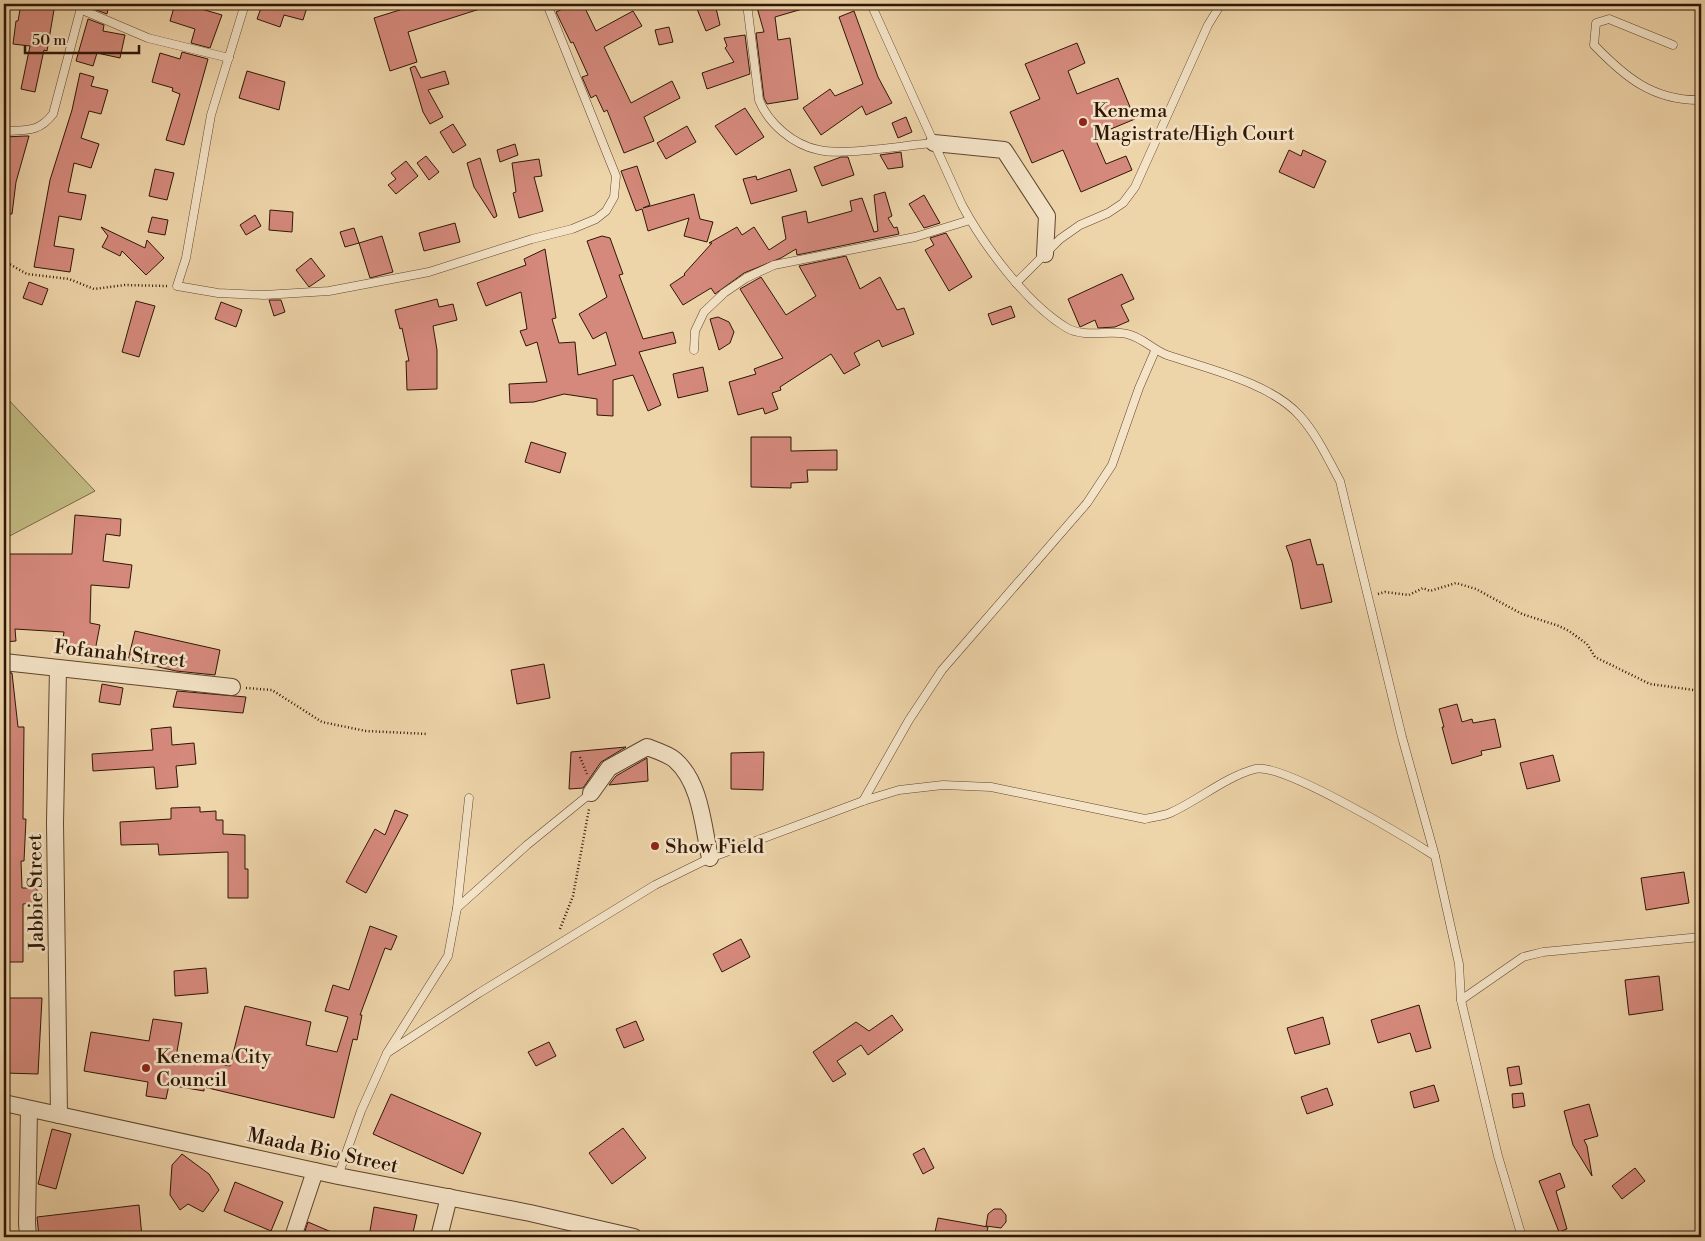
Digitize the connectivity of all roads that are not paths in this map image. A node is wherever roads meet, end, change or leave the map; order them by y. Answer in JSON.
{"nodes":[{"id":1,"x":245,"y":4,"type":"edge"},
{"id":2,"x":547,"y":4,"type":"edge"},
{"id":3,"x":747,"y":4,"type":"edge"},
{"id":4,"x":871,"y":4,"type":"edge"},
{"id":5,"x":1221,"y":4,"type":"edge"},
{"id":6,"x":81,"y":6,"type":"edge"},
{"id":7,"x":1673,"y":45,"type":"dead end"},
{"id":8,"x":229,"y":58,"type":"junction"},
{"id":9,"x":1701,"y":100,"type":"edge"},
{"id":10,"x":4,"y":131,"type":"edge"},
{"id":11,"x":934,"y":142,"type":"junction"},
{"id":12,"x":970,"y":220,"type":"junction"},
{"id":13,"x":1045,"y":254,"type":"junction"},
{"id":14,"x":1016,"y":283,"type":"junction"},
{"id":15,"x":694,"y":350,"type":"dead end"},
{"id":16,"x":1155,"y":351,"type":"junction"},
{"id":17,"x":4,"y":662,"type":"edge"},
{"id":18,"x":58,"y":668,"type":"junction"},
{"id":19,"x":232,"y":687,"type":"road end"},
{"id":20,"x":591,"y":792,"type":"joint"},
{"id":21,"x":468,"y":798,"type":"dead end"},
{"id":22,"x":863,"y":801,"type":"junction"},
{"id":23,"x":1435,"y":856,"type":"junction"},
{"id":24,"x":710,"y":858,"type":"junction"},
{"id":25,"x":457,"y":908,"type":"junction"},
{"id":26,"x":1701,"y":937,"type":"edge"},
{"id":27,"x":1461,"y":1000,"type":"junction"},
{"id":28,"x":387,"y":1053,"type":"junction"},
{"id":29,"x":4,"y":1103,"type":"edge"},
{"id":30,"x":30,"y":1109,"type":"junction"},
{"id":31,"x":58,"y":1115,"type":"junction"},
{"id":32,"x":315,"y":1171,"type":"junction"},
{"id":33,"x":338,"y":1176,"type":"junction"},
{"id":34,"x":449,"y":1197,"type":"junction"},
{"id":35,"x":28,"y":1237,"type":"edge"},
{"id":36,"x":293,"y":1237,"type":"edge"},
{"id":37,"x":439,"y":1237,"type":"edge"},
{"id":38,"x":634,"y":1237,"type":"edge"},
{"id":39,"x":1522,"y":1237,"type":"edge"}],
"edges":[{"from":1,"to":8,"type":"lane"},
{"from":2,"to":8,"type":"lane"},
{"from":3,"to":11,"type":"lane"},
{"from":4,"to":11,"type":"lane"},
{"from":5,"to":13,"type":"lane"},
{"from":6,"to":8,"type":"lane"},
{"from":6,"to":10,"type":"lane"},
{"from":7,"to":9,"type":"lane"},
{"from":11,"to":12,"type":"lane"},
{"from":11,"to":13,"type":"street"},
{"from":12,"to":14,"type":"lane"},
{"from":12,"to":15,"type":"lane"},
{"from":13,"to":14,"type":"lane"},
{"from":14,"to":16,"type":"lane"},
{"from":16,"to":22,"type":"lane"},
{"from":16,"to":23,"type":"lane"},
{"from":17,"to":18,"type":"street","name":"Fofanah Street"},
{"from":18,"to":19,"type":"street","name":"Fofanah Street"},
{"from":18,"to":31,"type":"street","name":"Jabbie Street"},
{"from":20,"to":24,"type":"street"},
{"from":20,"to":25,"type":"lane"},
{"from":21,"to":25,"type":"lane"},
{"from":22,"to":23,"type":"lane"},
{"from":22,"to":24,"type":"lane"},
{"from":23,"to":27,"type":"lane"},
{"from":24,"to":28,"type":"lane"},
{"from":25,"to":28,"type":"lane"},
{"from":26,"to":27,"type":"lane"},
{"from":27,"to":39,"type":"lane"},
{"from":28,"to":33,"type":"lane"},
{"from":29,"to":30,"type":"street","name":"Maada Bio Street"},
{"from":30,"to":31,"type":"street","name":"Maada Bio Street"},
{"from":30,"to":35,"type":"street"},
{"from":31,"to":32,"type":"street","name":"Maada Bio Street"},
{"from":32,"to":33,"type":"street","name":"Maada Bio Street"},
{"from":32,"to":36,"type":"street"},
{"from":33,"to":34,"type":"street","name":"Maada Bio Street"},
{"from":34,"to":37,"type":"street"},
{"from":34,"to":38,"type":"street","name":"Maada Bio Street"}]}
